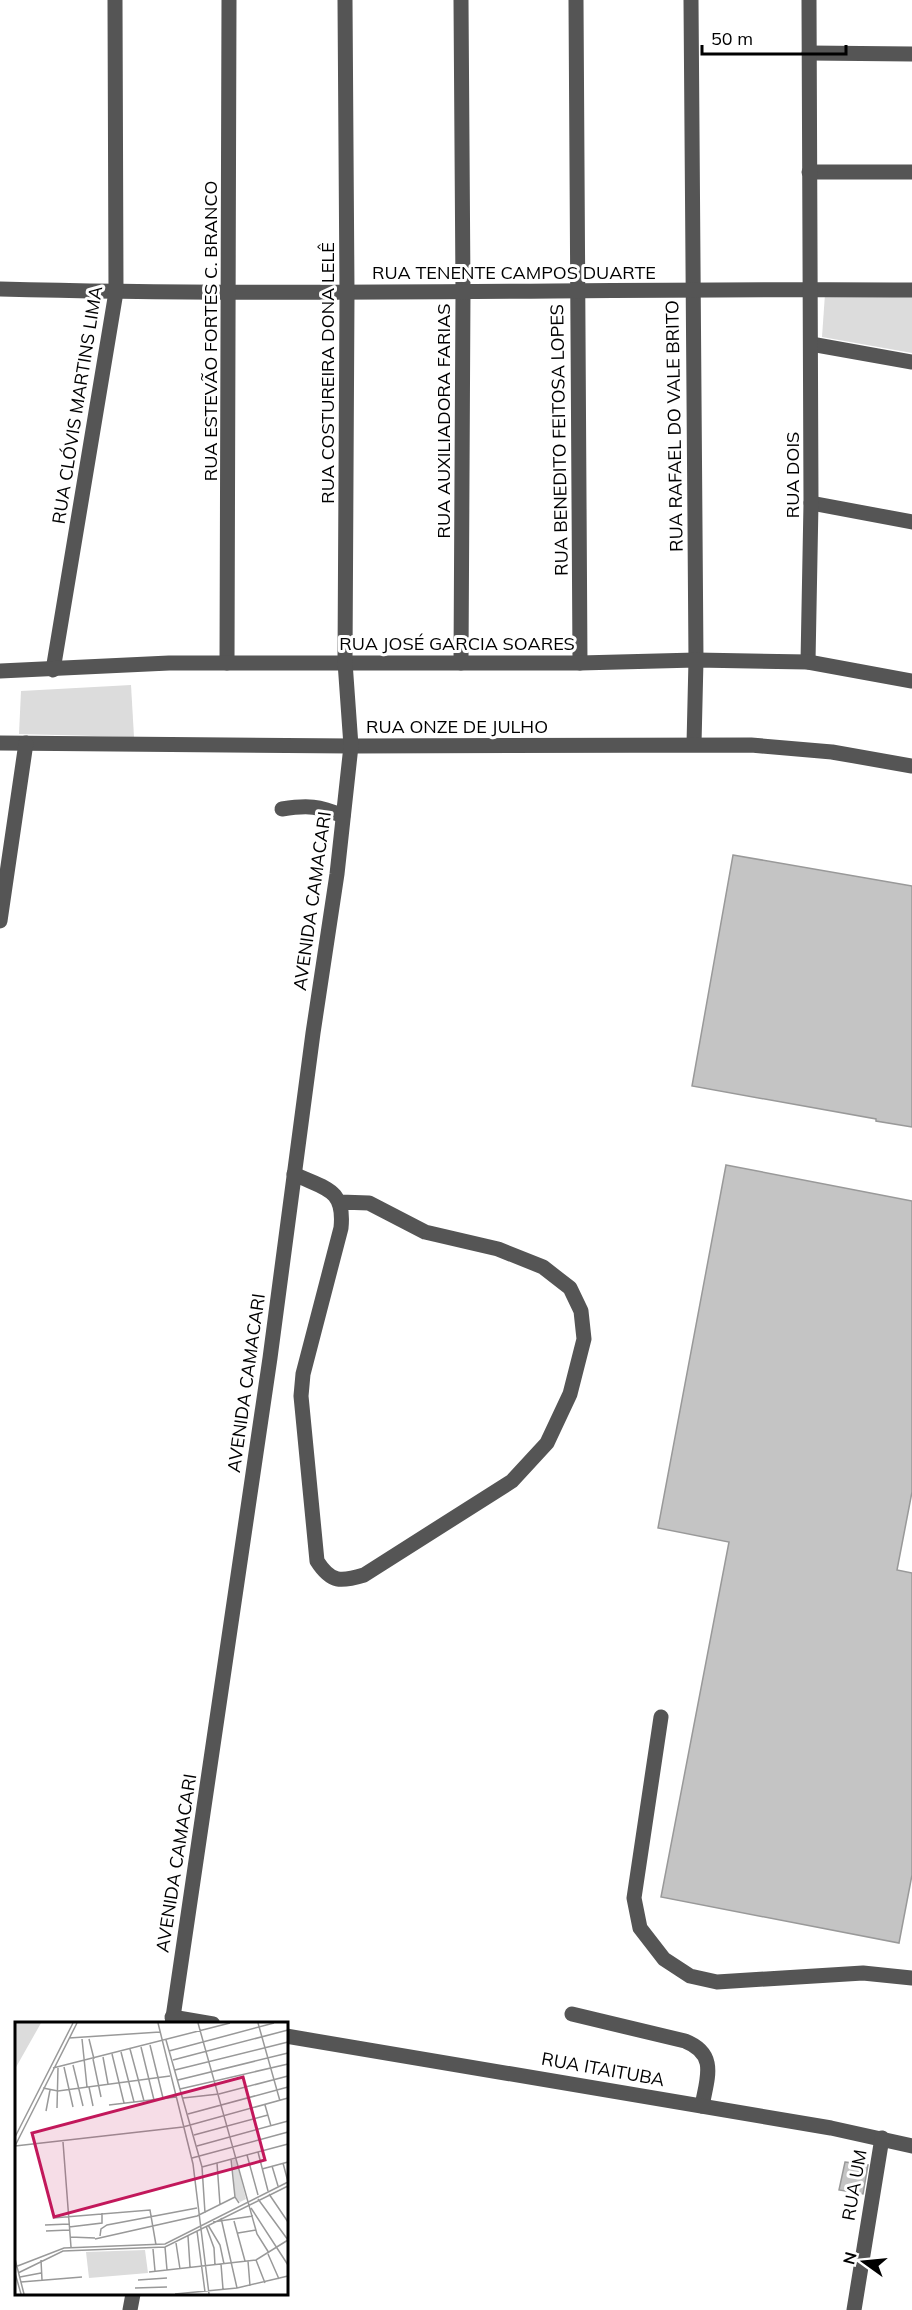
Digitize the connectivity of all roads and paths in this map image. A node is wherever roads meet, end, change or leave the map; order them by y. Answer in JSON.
{"nodes":[{"id":1,"x":115,"y":0,"type":"edge"},
{"id":2,"x":229,"y":0,"type":"edge"},
{"id":3,"x":345,"y":0,"type":"edge"},
{"id":4,"x":461,"y":0,"type":"edge"},
{"id":5,"x":576,"y":0,"type":"edge"},
{"id":6,"x":691,"y":0,"type":"edge"},
{"id":7,"x":809,"y":0,"type":"edge"},
{"id":8,"x":809,"y":53,"type":"junction"},
{"id":9,"x":912,"y":54,"type":"edge"},
{"id":10,"x":809,"y":172,"type":"junction"},
{"id":11,"x":912,"y":172,"type":"edge"},
{"id":12,"x":0,"y":289,"type":"edge"},
{"id":13,"x":810,"y":289,"type":"junction"},
{"id":14,"x":577,"y":290,"type":"junction"},
{"id":15,"x":912,"y":290,"type":"edge"},
{"id":16,"x":463,"y":291,"type":"junction"},
{"id":17,"x":692,"y":291,"type":"junction"},
{"id":18,"x":116,"y":292,"type":"junction"},
{"id":19,"x":230,"y":292,"type":"junction"},
{"id":20,"x":347,"y":293,"type":"junction"},
{"id":21,"x":811,"y":344,"type":"junction"},
{"id":22,"x":912,"y":362,"type":"edge"},
{"id":23,"x":811,"y":503,"type":"junction"},
{"id":24,"x":912,"y":522,"type":"edge"},
{"id":25,"x":696,"y":660,"type":"junction"},
{"id":26,"x":345,"y":662,"type":"junction"},
{"id":27,"x":808,"y":662,"type":"junction"},
{"id":28,"x":228,"y":663,"type":"junction"},
{"id":29,"x":461,"y":663,"type":"junction"},
{"id":30,"x":580,"y":663,"type":"junction"},
{"id":31,"x":53,"y":670,"type":"junction"},
{"id":32,"x":0,"y":671,"type":"edge"},
{"id":33,"x":912,"y":681,"type":"edge"},
{"id":34,"x":0,"y":743,"type":"edge"},
{"id":35,"x":26,"y":743,"type":"junction"},
{"id":36,"x":694,"y":744,"type":"junction"},
{"id":37,"x":351,"y":746,"type":"junction"},
{"id":38,"x":912,"y":766,"type":"edge"},
{"id":39,"x":282,"y":808,"type":"dead end"},
{"id":40,"x":343,"y":816,"type":"junction"},
{"id":41,"x":4,"y":873,"type":"edge"},
{"id":42,"x":0,"y":921,"type":"edge"},
{"id":43,"x":294,"y":1174,"type":"junction"},
{"id":44,"x":340,"y":1202,"type":"junction"},
{"id":45,"x":661,"y":1716,"type":"dead end"},
{"id":46,"x":912,"y":1978,"type":"edge"},
{"id":47,"x":572,"y":2014,"type":"dead end"},
{"id":48,"x":172,"y":2020,"type":"edge"},
{"id":49,"x":192,"y":2022,"type":"edge"},
{"id":50,"x":288,"y":2036,"type":"edge"},
{"id":51,"x":702,"y":2106,"type":"junction"},
{"id":52,"x":882,"y":2138,"type":"junction"},
{"id":53,"x":912,"y":2146,"type":"edge"},
{"id":54,"x":133,"y":2295,"type":"edge"},
{"id":55,"x":130,"y":2310,"type":"edge"},
{"id":56,"x":854,"y":2310,"type":"edge"}],
"edges":[{"from":1,"to":18,"type":"street","name":"RUA CLÓVIS MARTINS LIMA"},
{"from":2,"to":19,"type":"street","name":"RUA ESTEVÃO FORTES C. BRANCO"},
{"from":3,"to":20,"type":"street","name":"RUA COSTUREIRA DONA LELÊ"},
{"from":4,"to":16,"type":"street","name":"RUA AUXILIADORA FARIAS"},
{"from":5,"to":14,"type":"street","name":"RUA BENEDITO FEITOSA LOPES"},
{"from":6,"to":17,"type":"street","name":"RUA RAFAEL DO VALE BRITO"},
{"from":7,"to":8,"type":"street","name":"RUA DOIS"},
{"from":8,"to":9,"type":"street"},
{"from":8,"to":10,"type":"street","name":"RUA DOIS"},
{"from":10,"to":11,"type":"street"},
{"from":10,"to":13,"type":"street","name":"RUA DOIS"},
{"from":12,"to":18,"type":"street"},
{"from":13,"to":15,"type":"street","name":"RUA TENENTE CAMPOS DUARTE"},
{"from":13,"to":17,"type":"street","name":"RUA TENENTE CAMPOS DUARTE"},
{"from":13,"to":21,"type":"street","name":"RUA DOIS"},
{"from":14,"to":16,"type":"street","name":"RUA TENENTE CAMPOS DUARTE"},
{"from":14,"to":17,"type":"street","name":"RUA TENENTE CAMPOS DUARTE"},
{"from":14,"to":30,"type":"street","name":"RUA BENEDITO FEITOSA LOPES"},
{"from":16,"to":20,"type":"street","name":"RUA TENENTE CAMPOS DUARTE"},
{"from":16,"to":29,"type":"street","name":"RUA AUXILIADORA FARIAS"},
{"from":17,"to":25,"type":"street","name":"RUA RAFAEL DO VALE BRITO"},
{"from":18,"to":19,"type":"street","name":"RUA TENENTE CAMPOS DUARTE"},
{"from":18,"to":31,"type":"street","name":"RUA CLÓVIS MARTINS LIMA"},
{"from":19,"to":20,"type":"street","name":"RUA TENENTE CAMPOS DUARTE"},
{"from":19,"to":28,"type":"street","name":"RUA ESTEVÃO FORTES C. BRANCO"},
{"from":20,"to":26,"type":"street","name":"RUA COSTUREIRA DONA LELÊ"},
{"from":21,"to":22,"type":"street"},
{"from":21,"to":23,"type":"street","name":"RUA DOIS"},
{"from":23,"to":24,"type":"street"},
{"from":23,"to":27,"type":"street","name":"RUA DOIS"},
{"from":25,"to":27,"type":"street","name":"RUA JOSÉ GARCIA SOARES"},
{"from":25,"to":30,"type":"street","name":"RUA JOSÉ GARCIA SOARES"},
{"from":25,"to":36,"type":"street","name":"RUA RAFAEL DO VALE BRITO"},
{"from":26,"to":28,"type":"street","name":"RUA JOSÉ GARCIA SOARES"},
{"from":26,"to":29,"type":"street","name":"RUA JOSÉ GARCIA SOARES"},
{"from":26,"to":37,"type":"street","name":"RUA COSTUREIRA DONA LELÊ"},
{"from":27,"to":33,"type":"street","name":"RUA JOSÉ GARCIA SOARES"},
{"from":28,"to":31,"type":"street","name":"RUA JOSÉ GARCIA SOARES"},
{"from":29,"to":30,"type":"street","name":"RUA JOSÉ GARCIA SOARES"},
{"from":31,"to":32,"type":"street","name":"RUA JOSÉ GARCIA SOARES"},
{"from":34,"to":35,"type":"street","name":"RUA ONZE DE JULHO"},
{"from":35,"to":37,"type":"street","name":"RUA ONZE DE JULHO"},
{"from":35,"to":41,"type":"street"},
{"from":36,"to":37,"type":"street","name":"RUA ONZE DE JULHO"},
{"from":36,"to":38,"type":"street","name":"RUA ONZE DE JULHO"},
{"from":37,"to":40,"type":"street","name":"AVENIDA CAMACARI"},
{"from":39,"to":40,"type":"street"},
{"from":40,"to":43,"type":"street","name":"AVENIDA CAMACARI"},
{"from":41,"to":42,"type":"street"},
{"from":43,"to":44,"type":"street"},
{"from":43,"to":48,"type":"street","name":"AVENIDA CAMACARI"},
{"from":44,"to":44,"type":"street"},
{"from":45,"to":46,"type":"street"},
{"from":47,"to":51,"type":"street"},
{"from":48,"to":49,"type":"street"},
{"from":50,"to":51,"type":"street","name":"RUA ITAITUBA"},
{"from":51,"to":52,"type":"street","name":"RUA ITAITUBA"},
{"from":52,"to":53,"type":"street","name":"RUA ITAITUBA"},
{"from":52,"to":56,"type":"street","name":"RUA UM"},
{"from":54,"to":55,"type":"street"}]}
